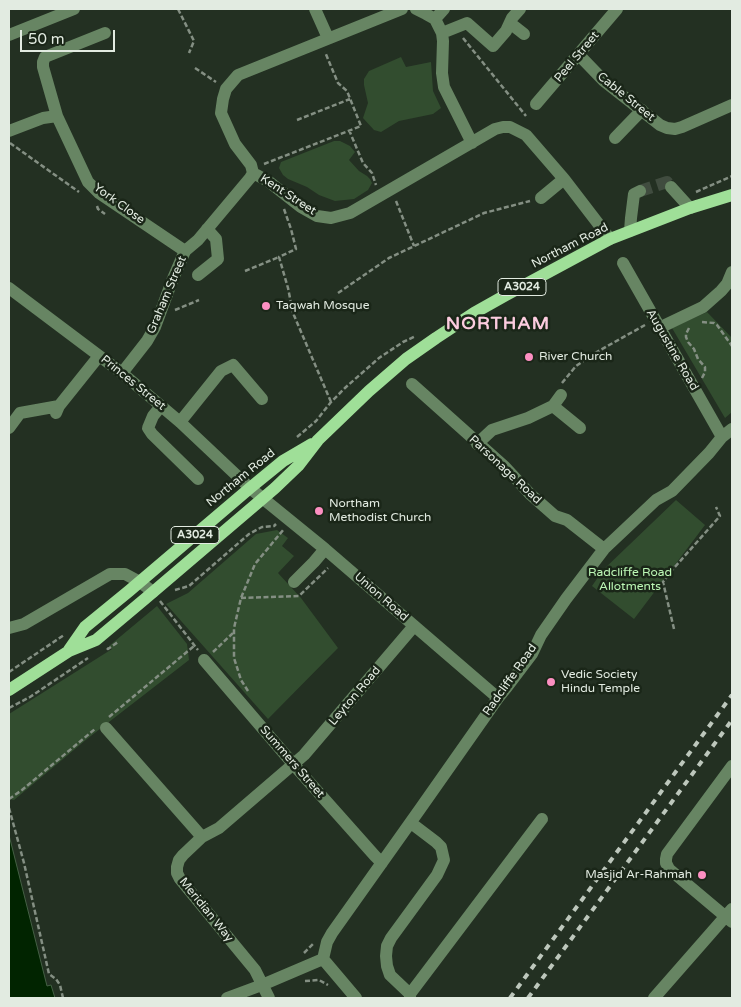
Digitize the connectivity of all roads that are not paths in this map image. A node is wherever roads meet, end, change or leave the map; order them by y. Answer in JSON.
{"nodes":[{"id":1,"x":74,"y":9,"type":"edge"},
{"id":2,"x":315,"y":9,"type":"edge"},
{"id":3,"x":402,"y":9,"type":"edge"},
{"id":4,"x":416,"y":9,"type":"edge"},
{"id":5,"x":444,"y":9,"type":"edge"},
{"id":6,"x":520,"y":9,"type":"edge"},
{"id":7,"x":617,"y":9,"type":"edge"},
{"id":8,"x":435,"y":19,"type":"junction"},
{"id":9,"x":510,"y":23,"type":"junction"},
{"id":10,"x":105,"y":33,"type":"dead end"},
{"id":11,"x":442,"y":33,"type":"junction"},
{"id":12,"x":524,"y":34,"type":"dead end"},
{"id":13,"x":9,"y":35,"type":"edge"},
{"id":14,"x":328,"y":38,"type":"junction"},
{"id":15,"x":579,"y":55,"type":"junction"},
{"id":16,"x":536,"y":104,"type":"road end"},
{"id":17,"x":732,"y":105,"type":"edge"},
{"id":18,"x":642,"y":110,"type":"junction"},
{"id":19,"x":57,"y":116,"type":"junction"},
{"id":20,"x":9,"y":130,"type":"edge"},
{"id":21,"x":615,"y":138,"type":"dead end"},
{"id":22,"x":472,"y":143,"type":"junction"},
{"id":23,"x":252,"y":171,"type":"junction"},
{"id":24,"x":564,"y":179,"type":"junction"},
{"id":25,"x":671,"y":188,"type":"dead end"},
{"id":26,"x":640,"y":191,"type":"dead end"},
{"id":27,"x":732,"y":195,"type":"edge"},
{"id":28,"x":541,"y":198,"type":"road end"},
{"id":29,"x":690,"y":208,"type":"junction"},
{"id":30,"x":207,"y":229,"type":"junction"},
{"id":31,"x":630,"y":231,"type":"junction"},
{"id":32,"x":610,"y":239,"type":"junction"},
{"id":33,"x":185,"y":250,"type":"junction"},
{"id":34,"x":623,"y":263,"type":"dead end"},
{"id":35,"x":732,"y":272,"type":"edge"},
{"id":36,"x":198,"y":275,"type":"dead end"},
{"id":37,"x":9,"y":288,"type":"edge"},
{"id":38,"x":657,"y":324,"type":"junction"},
{"id":39,"x":99,"y":356,"type":"junction"},
{"id":40,"x":122,"y":373,"type":"junction"},
{"id":41,"x":412,"y":384,"type":"dead end"},
{"id":42,"x":561,"y":395,"type":"road end"},
{"id":43,"x":262,"y":399,"type":"dead end"},
{"id":44,"x":161,"y":406,"type":"junction"},
{"id":45,"x":553,"y":406,"type":"junction"},
{"id":46,"x":180,"y":422,"type":"junction"},
{"id":47,"x":9,"y":428,"type":"edge"},
{"id":48,"x":580,"y":428,"type":"dead end"},
{"id":49,"x":727,"y":433,"type":"edge"},
{"id":50,"x":318,"y":440,"type":"junction"},
{"id":51,"x":477,"y":444,"type":"junction"},
{"id":52,"x":198,"y":479,"type":"dead end"},
{"id":53,"x":250,"y":488,"type":"junction"},
{"id":54,"x":263,"y":499,"type":"junction"},
{"id":55,"x":325,"y":549,"type":"junction"},
{"id":56,"x":604,"y":549,"type":"junction"},
{"id":57,"x":140,"y":582,"type":"junction"},
{"id":58,"x":294,"y":582,"type":"dead end"},
{"id":59,"x":156,"y":596,"type":"junction"},
{"id":60,"x":414,"y":626,"type":"junction"},
{"id":61,"x":9,"y":628,"type":"edge"},
{"id":62,"x":69,"y":651,"type":"junction"},
{"id":63,"x":204,"y":660,"type":"road end"},
{"id":64,"x":9,"y":690,"type":"edge"},
{"id":65,"x":498,"y":698,"type":"junction"},
{"id":66,"x":106,"y":728,"type":"dead end"},
{"id":67,"x":294,"y":765,"type":"junction"},
{"id":68,"x":732,"y":766,"type":"edge"},
{"id":69,"x":542,"y":818,"type":"dead end"},
{"id":70,"x":411,"y":823,"type":"junction"},
{"id":71,"x":202,"y":837,"type":"junction"},
{"id":72,"x":382,"y":863,"type":"junction"},
{"id":73,"x":730,"y":916,"type":"edge"},
{"id":74,"x":323,"y":959,"type":"junction"},
{"id":75,"x":262,"y":985,"type":"junction"},
{"id":76,"x":410,"y":996,"type":"edge"},
{"id":77,"x":227,"y":998,"type":"edge"},
{"id":78,"x":269,"y":998,"type":"edge"},
{"id":79,"x":356,"y":998,"type":"edge"},
{"id":80,"x":654,"y":998,"type":"edge"}],
"edges":[{"from":1,"to":13,"type":"street"},
{"from":2,"to":14,"type":"street"},
{"from":3,"to":14,"type":"street"},
{"from":4,"to":8,"type":"street"},
{"from":5,"to":8,"type":"street"},
{"from":6,"to":9,"type":"street"},
{"from":7,"to":15,"type":"street","name":"Peel Street"},
{"from":8,"to":11,"type":"street"},
{"from":9,"to":11,"type":"street"},
{"from":9,"to":12,"type":"street"},
{"from":10,"to":19,"type":"street","name":"York Close"},
{"from":11,"to":22,"type":"street"},
{"from":14,"to":23,"type":"street","name":"Kent Street"},
{"from":15,"to":16,"type":"street","name":"Peel Street"},
{"from":15,"to":18,"type":"street","name":"Cable Street"},
{"from":17,"to":18,"type":"street","name":"Cable Street"},
{"from":18,"to":21,"type":"street"},
{"from":19,"to":20,"type":"street"},
{"from":19,"to":33,"type":"street","name":"York Close"},
{"from":22,"to":23,"type":"street","name":"Kent Street"},
{"from":22,"to":24,"type":"street","name":"Kent Street"},
{"from":23,"to":30,"type":"street","name":"Graham Street"},
{"from":24,"to":28,"type":"street"},
{"from":24,"to":32,"type":"street"},
{"from":25,"to":29,"type":"street"},
{"from":26,"to":31,"type":"street"},
{"from":27,"to":29,"type":"main road","name":"Northam Road","number":"A3024"},
{"from":29,"to":31,"type":"main road","name":"Northam Road","number":"A3024"},
{"from":30,"to":33,"type":"street","name":"Graham Street"},
{"from":30,"to":36,"type":"street"},
{"from":31,"to":32,"type":"main road","name":"Northam Road","number":"A3024"},
{"from":32,"to":50,"type":"main road","name":"Northam Road","number":"A3024"},
{"from":33,"to":40,"type":"street","name":"Graham Street"},
{"from":34,"to":38,"type":"street","name":"Augustine Road"},
{"from":35,"to":38,"type":"street"},
{"from":37,"to":39,"type":"street","name":"Princes Street"},
{"from":38,"to":49,"type":"street","name":"Augustine Road"},
{"from":39,"to":40,"type":"street","name":"Princes Street"},
{"from":39,"to":47,"type":"street"},
{"from":40,"to":44,"type":"street","name":"Princes Street"},
{"from":41,"to":51,"type":"street","name":"Parsonage Road"},
{"from":42,"to":45,"type":"street"},
{"from":43,"to":46,"type":"street"},
{"from":44,"to":46,"type":"street","name":"Princes Street"},
{"from":44,"to":52,"type":"street"},
{"from":45,"to":48,"type":"street"},
{"from":45,"to":51,"type":"street"},
{"from":46,"to":53,"type":"street","name":"Princes Street"},
{"from":49,"to":56,"type":"street","name":"Radcliffe Road"},
{"from":50,"to":53,"type":"main road","name":"Northam Road","number":"A3024"},
{"from":50,"to":54,"type":"main road","name":"Northam Road","number":"A3024"},
{"from":51,"to":56,"type":"street","name":"Parsonage Road"},
{"from":53,"to":54,"type":"street","name":"Princes Street"},
{"from":53,"to":57,"type":"main road","name":"Northam Road","number":"A3024"},
{"from":54,"to":55,"type":"street","name":"Union Road"},
{"from":54,"to":59,"type":"main road","name":"Northam Road","number":"A3024"},
{"from":55,"to":58,"type":"street"},
{"from":55,"to":60,"type":"street","name":"Union Road"},
{"from":56,"to":65,"type":"street","name":"Radcliffe Road"},
{"from":57,"to":59,"type":"street"},
{"from":57,"to":61,"type":"street"},
{"from":57,"to":62,"type":"main road","number":"A3024"},
{"from":59,"to":62,"type":"main road","number":"A3024"},
{"from":60,"to":65,"type":"street","name":"Union Road"},
{"from":60,"to":67,"type":"street","name":"Leyton Road"},
{"from":62,"to":64,"type":"main road","number":"A3024"},
{"from":63,"to":67,"type":"street","name":"Summers Street"},
{"from":65,"to":70,"type":"street","name":"Radcliffe Road"},
{"from":66,"to":71,"type":"street"},
{"from":67,"to":71,"type":"street","name":"Meridian Way"},
{"from":67,"to":72,"type":"street","name":"Summers Street"},
{"from":68,"to":73,"type":"street"},
{"from":69,"to":76,"type":"street"},
{"from":70,"to":72,"type":"street","name":"Radcliffe Road"},
{"from":70,"to":76,"type":"street"},
{"from":71,"to":75,"type":"street","name":"Meridian Way"},
{"from":72,"to":74,"type":"street","name":"Radcliffe Road"},
{"from":73,"to":80,"type":"street"},
{"from":74,"to":75,"type":"street"},
{"from":74,"to":79,"type":"street"},
{"from":75,"to":77,"type":"street"},
{"from":75,"to":78,"type":"street"}]}
